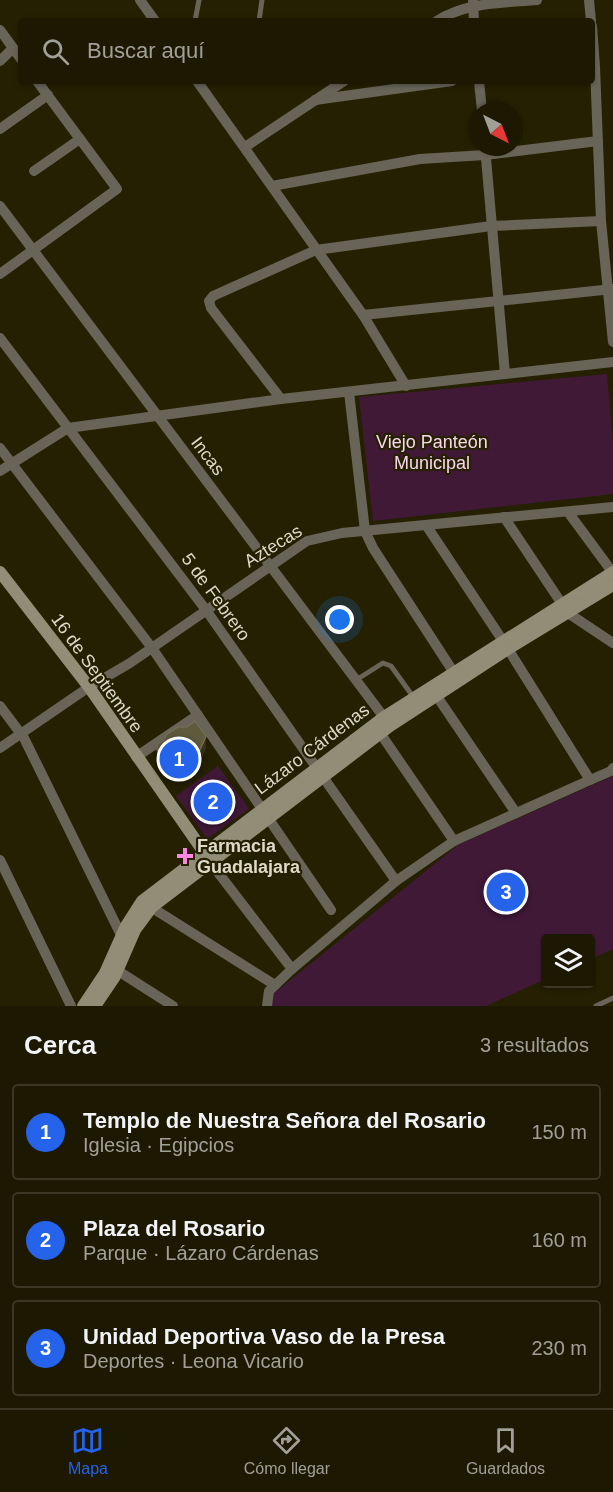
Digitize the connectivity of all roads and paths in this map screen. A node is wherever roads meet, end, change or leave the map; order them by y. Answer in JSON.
{"nodes":[{"id":1,"x":140,"y":0,"type":"edge"},
{"id":2,"x":199,"y":0,"type":"edge"},
{"id":3,"x":261,"y":0,"type":"edge"},
{"id":4,"x":537,"y":0,"type":"edge"},
{"id":5,"x":589,"y":0,"type":"edge"},
{"id":6,"x":473,"y":3,"type":"edge"},
{"id":7,"x":153,"y":18,"type":"edge"},
{"id":8,"x":196,"y":18,"type":"edge"},
{"id":9,"x":259,"y":18,"type":"edge"},
{"id":10,"x":442,"y":18,"type":"edge"},
{"id":11,"x":474,"y":18,"type":"edge"},
{"id":12,"x":591,"y":18,"type":"edge"},
{"id":13,"x":0,"y":30,"type":"edge"},
{"id":14,"x":13,"y":48,"type":"junction"},
{"id":15,"x":18,"y":55,"type":"edge"},
{"id":16,"x":0,"y":60,"type":"edge"},
{"id":17,"x":39,"y":84,"type":"edge"},
{"id":18,"x":200,"y":84,"type":"edge"},
{"id":19,"x":339,"y":84,"type":"edge"},
{"id":20,"x":430,"y":84,"type":"edge"},
{"id":21,"x":479,"y":84,"type":"edge"},
{"id":22,"x":595,"y":84,"type":"edge"},
{"id":23,"x":48,"y":95,"type":"junction"},
{"id":24,"x":315,"y":100,"type":"junction"},
{"id":25,"x":481,"y":102,"type":"edge"},
{"id":26,"x":0,"y":129,"type":"edge"},
{"id":27,"x":80,"y":139,"type":"junction"},
{"id":28,"x":598,"y":141,"type":"junction"},
{"id":29,"x":245,"y":147,"type":"junction"},
{"id":30,"x":523,"y":148,"type":"edge"},
{"id":31,"x":469,"y":153,"type":"edge"},
{"id":32,"x":485,"y":156,"type":"edge"},
{"id":33,"x":34,"y":171,"type":"dead end"},
{"id":34,"x":272,"y":186,"type":"junction"},
{"id":35,"x":0,"y":206,"type":"edge"},
{"id":36,"x":601,"y":221,"type":"junction"},
{"id":37,"x":491,"y":226,"type":"junction"},
{"id":38,"x":33,"y":250,"type":"junction"},
{"id":39,"x":316,"y":250,"type":"junction"},
{"id":40,"x":0,"y":274,"type":"edge"},
{"id":41,"x":611,"y":290,"type":"edge"},
{"id":42,"x":497,"y":302,"type":"junction"},
{"id":43,"x":363,"y":315,"type":"junction"},
{"id":44,"x":0,"y":338,"type":"edge"},
{"id":45,"x":613,"y":342,"type":"edge"},
{"id":46,"x":613,"y":362,"type":"edge"},
{"id":47,"x":505,"y":374,"type":"junction"},
{"id":48,"x":406,"y":386,"type":"junction"},
{"id":49,"x":349,"y":392,"type":"junction"},
{"id":50,"x":281,"y":399,"type":"junction"},
{"id":51,"x":157,"y":415,"type":"junction"},
{"id":52,"x":68,"y":428,"type":"junction"},
{"id":53,"x":0,"y":447,"type":"edge"},
{"id":54,"x":13,"y":463,"type":"junction"},
{"id":55,"x":0,"y":471,"type":"edge"},
{"id":56,"x":613,"y":507,"type":"edge"},
{"id":57,"x":568,"y":512,"type":"junction"},
{"id":58,"x":504,"y":517,"type":"junction"},
{"id":59,"x":426,"y":525,"type":"junction"},
{"id":60,"x":366,"y":531,"type":"junction"},
{"id":61,"x":270,"y":566,"type":"junction"},
{"id":62,"x":0,"y":572,"type":"edge"},
{"id":63,"x":613,"y":572,"type":"edge"},
{"id":64,"x":613,"y":585,"type":"edge"},
{"id":65,"x":565,"y":608,"type":"junction"},
{"id":66,"x":206,"y":610,"type":"junction"},
{"id":67,"x":613,"y":643,"type":"edge"},
{"id":68,"x":506,"y":645,"type":"junction"},
{"id":69,"x":152,"y":648,"type":"junction"},
{"id":70,"x":456,"y":676,"type":"junction"},
{"id":71,"x":356,"y":680,"type":"junction"},
{"id":72,"x":89,"y":687,"type":"junction"},
{"id":73,"x":436,"y":695,"type":"junction"},
{"id":74,"x":414,"y":698,"type":"junction"},
{"id":75,"x":0,"y":706,"type":"edge"},
{"id":76,"x":198,"y":715,"type":"junction"},
{"id":77,"x":382,"y":725,"type":"junction"},
{"id":78,"x":21,"y":734,"type":"junction"},
{"id":79,"x":0,"y":748,"type":"edge"},
{"id":80,"x":136,"y":757,"type":"junction"},
{"id":81,"x":613,"y":768,"type":"edge"},
{"id":82,"x":320,"y":772,"type":"junction"},
{"id":83,"x":590,"y":780,"type":"junction"},
{"id":84,"x":266,"y":813,"type":"junction"},
{"id":85,"x":516,"y":813,"type":"junction"},
{"id":86,"x":454,"y":841,"type":"junction"},
{"id":87,"x":208,"y":857,"type":"junction"},
{"id":88,"x":0,"y":860,"type":"edge"},
{"id":89,"x":396,"y":882,"type":"junction"},
{"id":90,"x":147,"y":904,"type":"junction"},
{"id":91,"x":331,"y":910,"type":"dead end"},
{"id":92,"x":124,"y":942,"type":"junction"},
{"id":93,"x":113,"y":968,"type":"junction"},
{"id":94,"x":292,"y":969,"type":"junction"},
{"id":95,"x":275,"y":985,"type":"junction"},
{"id":96,"x":613,"y":998,"type":"edge"},
{"id":97,"x":70,"y":1006,"type":"edge"},
{"id":98,"x":83,"y":1006,"type":"edge"},
{"id":99,"x":95,"y":1006,"type":"edge"},
{"id":100,"x":172,"y":1006,"type":"edge"},
{"id":101,"x":267,"y":1006,"type":"edge"},
{"id":102,"x":596,"y":1006,"type":"edge"}],
"edges":[{"from":1,"to":7,"type":"street"},
{"from":2,"to":8,"type":"lane"},
{"from":3,"to":9,"type":"lane"},
{"from":4,"to":6,"type":"street"},
{"from":5,"to":12,"type":"street"},
{"from":6,"to":10,"type":"street"},
{"from":6,"to":11,"type":"street"},
{"from":13,"to":14,"type":"street"},
{"from":14,"to":15,"type":"street"},
{"from":14,"to":16,"type":"street"},
{"from":17,"to":23,"type":"street"},
{"from":18,"to":29,"type":"street"},
{"from":19,"to":24,"type":"street"},
{"from":20,"to":24,"type":"street"},
{"from":21,"to":25,"type":"street"},
{"from":22,"to":28,"type":"street"},
{"from":23,"to":26,"type":"street"},
{"from":23,"to":27,"type":"street"},
{"from":24,"to":29,"type":"street"},
{"from":27,"to":33,"type":"street"},
{"from":27,"to":38,"type":"street"},
{"from":28,"to":30,"type":"street"},
{"from":28,"to":36,"type":"street"},
{"from":29,"to":34,"type":"street"},
{"from":31,"to":34,"type":"street"},
{"from":32,"to":37,"type":"street"},
{"from":34,"to":39,"type":"street"},
{"from":35,"to":38,"type":"street","name":"Incas"},
{"from":36,"to":37,"type":"street"},
{"from":36,"to":41,"type":"street"},
{"from":37,"to":39,"type":"street"},
{"from":37,"to":42,"type":"street"},
{"from":38,"to":40,"type":"street"},
{"from":38,"to":51,"type":"street","name":"Incas"},
{"from":39,"to":43,"type":"street"},
{"from":39,"to":50,"type":"street"},
{"from":41,"to":42,"type":"street"},
{"from":41,"to":45,"type":"street"},
{"from":42,"to":43,"type":"street"},
{"from":42,"to":47,"type":"street"},
{"from":43,"to":48,"type":"street"},
{"from":44,"to":52,"type":"street","name":"5 de Febrero"},
{"from":46,"to":47,"type":"street"},
{"from":47,"to":48,"type":"street"},
{"from":48,"to":49,"type":"street"},
{"from":49,"to":50,"type":"street"},
{"from":49,"to":60,"type":"street"},
{"from":50,"to":51,"type":"street"},
{"from":51,"to":52,"type":"street"},
{"from":51,"to":61,"type":"street","name":"Incas"},
{"from":52,"to":54,"type":"street"},
{"from":52,"to":66,"type":"street","name":"5 de Febrero"},
{"from":53,"to":54,"type":"street"},
{"from":54,"to":55,"type":"street"},
{"from":54,"to":69,"type":"street"},
{"from":56,"to":57,"type":"street","name":"Aztecas"},
{"from":57,"to":58,"type":"street","name":"Aztecas"},
{"from":57,"to":63,"type":"street"},
{"from":58,"to":59,"type":"street","name":"Aztecas"},
{"from":58,"to":65,"type":"street"},
{"from":59,"to":60,"type":"street","name":"Aztecas"},
{"from":59,"to":68,"type":"street"},
{"from":60,"to":61,"type":"street","name":"Aztecas"},
{"from":60,"to":70,"type":"street"},
{"from":61,"to":66,"type":"street","name":"Aztecas"},
{"from":61,"to":71,"type":"street","name":"Incas"},
{"from":62,"to":72,"type":"street","name":"16 de Septiembre"},
{"from":63,"to":65,"type":"street","name":"Lázaro Cárdenas"},
{"from":64,"to":65,"type":"street","name":"Lázaro Cárdenas"},
{"from":65,"to":67,"type":"street"},
{"from":65,"to":68,"type":"street","name":"Lázaro Cárdenas"},
{"from":66,"to":69,"type":"street","name":"Aztecas"},
{"from":66,"to":82,"type":"street","name":"5 de Febrero"},
{"from":68,"to":70,"type":"street","name":"Lázaro Cárdenas"},
{"from":68,"to":83,"type":"street"},
{"from":69,"to":72,"type":"street","name":"Aztecas"},
{"from":69,"to":76,"type":"street"},
{"from":70,"to":73,"type":"street","name":"Lázaro Cárdenas"},
{"from":70,"to":74,"type":"street","name":"Lázaro Cárdenas"},
{"from":71,"to":74,"type":"lane"},
{"from":71,"to":77,"type":"street","name":"Incas"},
{"from":72,"to":78,"type":"street","name":"Aztecas"},
{"from":72,"to":80,"type":"street","name":"16 de Septiembre"},
{"from":73,"to":77,"type":"street","name":"Lázaro Cárdenas"},
{"from":73,"to":85,"type":"street"},
{"from":74,"to":77,"type":"street","name":"Lázaro Cárdenas"},
{"from":75,"to":78,"type":"street"},
{"from":76,"to":80,"type":"street"},
{"from":76,"to":84,"type":"street"},
{"from":77,"to":82,"type":"street","name":"Lázaro Cárdenas"},
{"from":77,"to":86,"type":"street","name":"Incas"},
{"from":78,"to":79,"type":"street","name":"Aztecas"},
{"from":78,"to":92,"type":"street"},
{"from":80,"to":87,"type":"street","name":"16 de Septiembre"},
{"from":81,"to":83,"type":"street"},
{"from":82,"to":84,"type":"street","name":"Lázaro Cárdenas"},
{"from":82,"to":89,"type":"street","name":"5 de Febrero"},
{"from":83,"to":85,"type":"street"},
{"from":84,"to":87,"type":"street","name":"Lázaro Cárdenas"},
{"from":84,"to":91,"type":"street"},
{"from":85,"to":86,"type":"street"},
{"from":86,"to":89,"type":"street"},
{"from":87,"to":90,"type":"street","name":"Lázaro Cárdenas"},
{"from":87,"to":94,"type":"street","name":"16 de Septiembre"},
{"from":88,"to":97,"type":"street"},
{"from":89,"to":94,"type":"street"},
{"from":90,"to":92,"type":"street","name":"Lázaro Cárdenas"},
{"from":90,"to":95,"type":"street"},
{"from":92,"to":93,"type":"street","name":"Lázaro Cárdenas"},
{"from":93,"to":98,"type":"street","name":"Lázaro Cárdenas"},
{"from":93,"to":99,"type":"street","name":"Lázaro Cárdenas"},
{"from":93,"to":100,"type":"street"},
{"from":94,"to":95,"type":"street"},
{"from":95,"to":101,"type":"street"},
{"from":96,"to":102,"type":"lane"}]}
